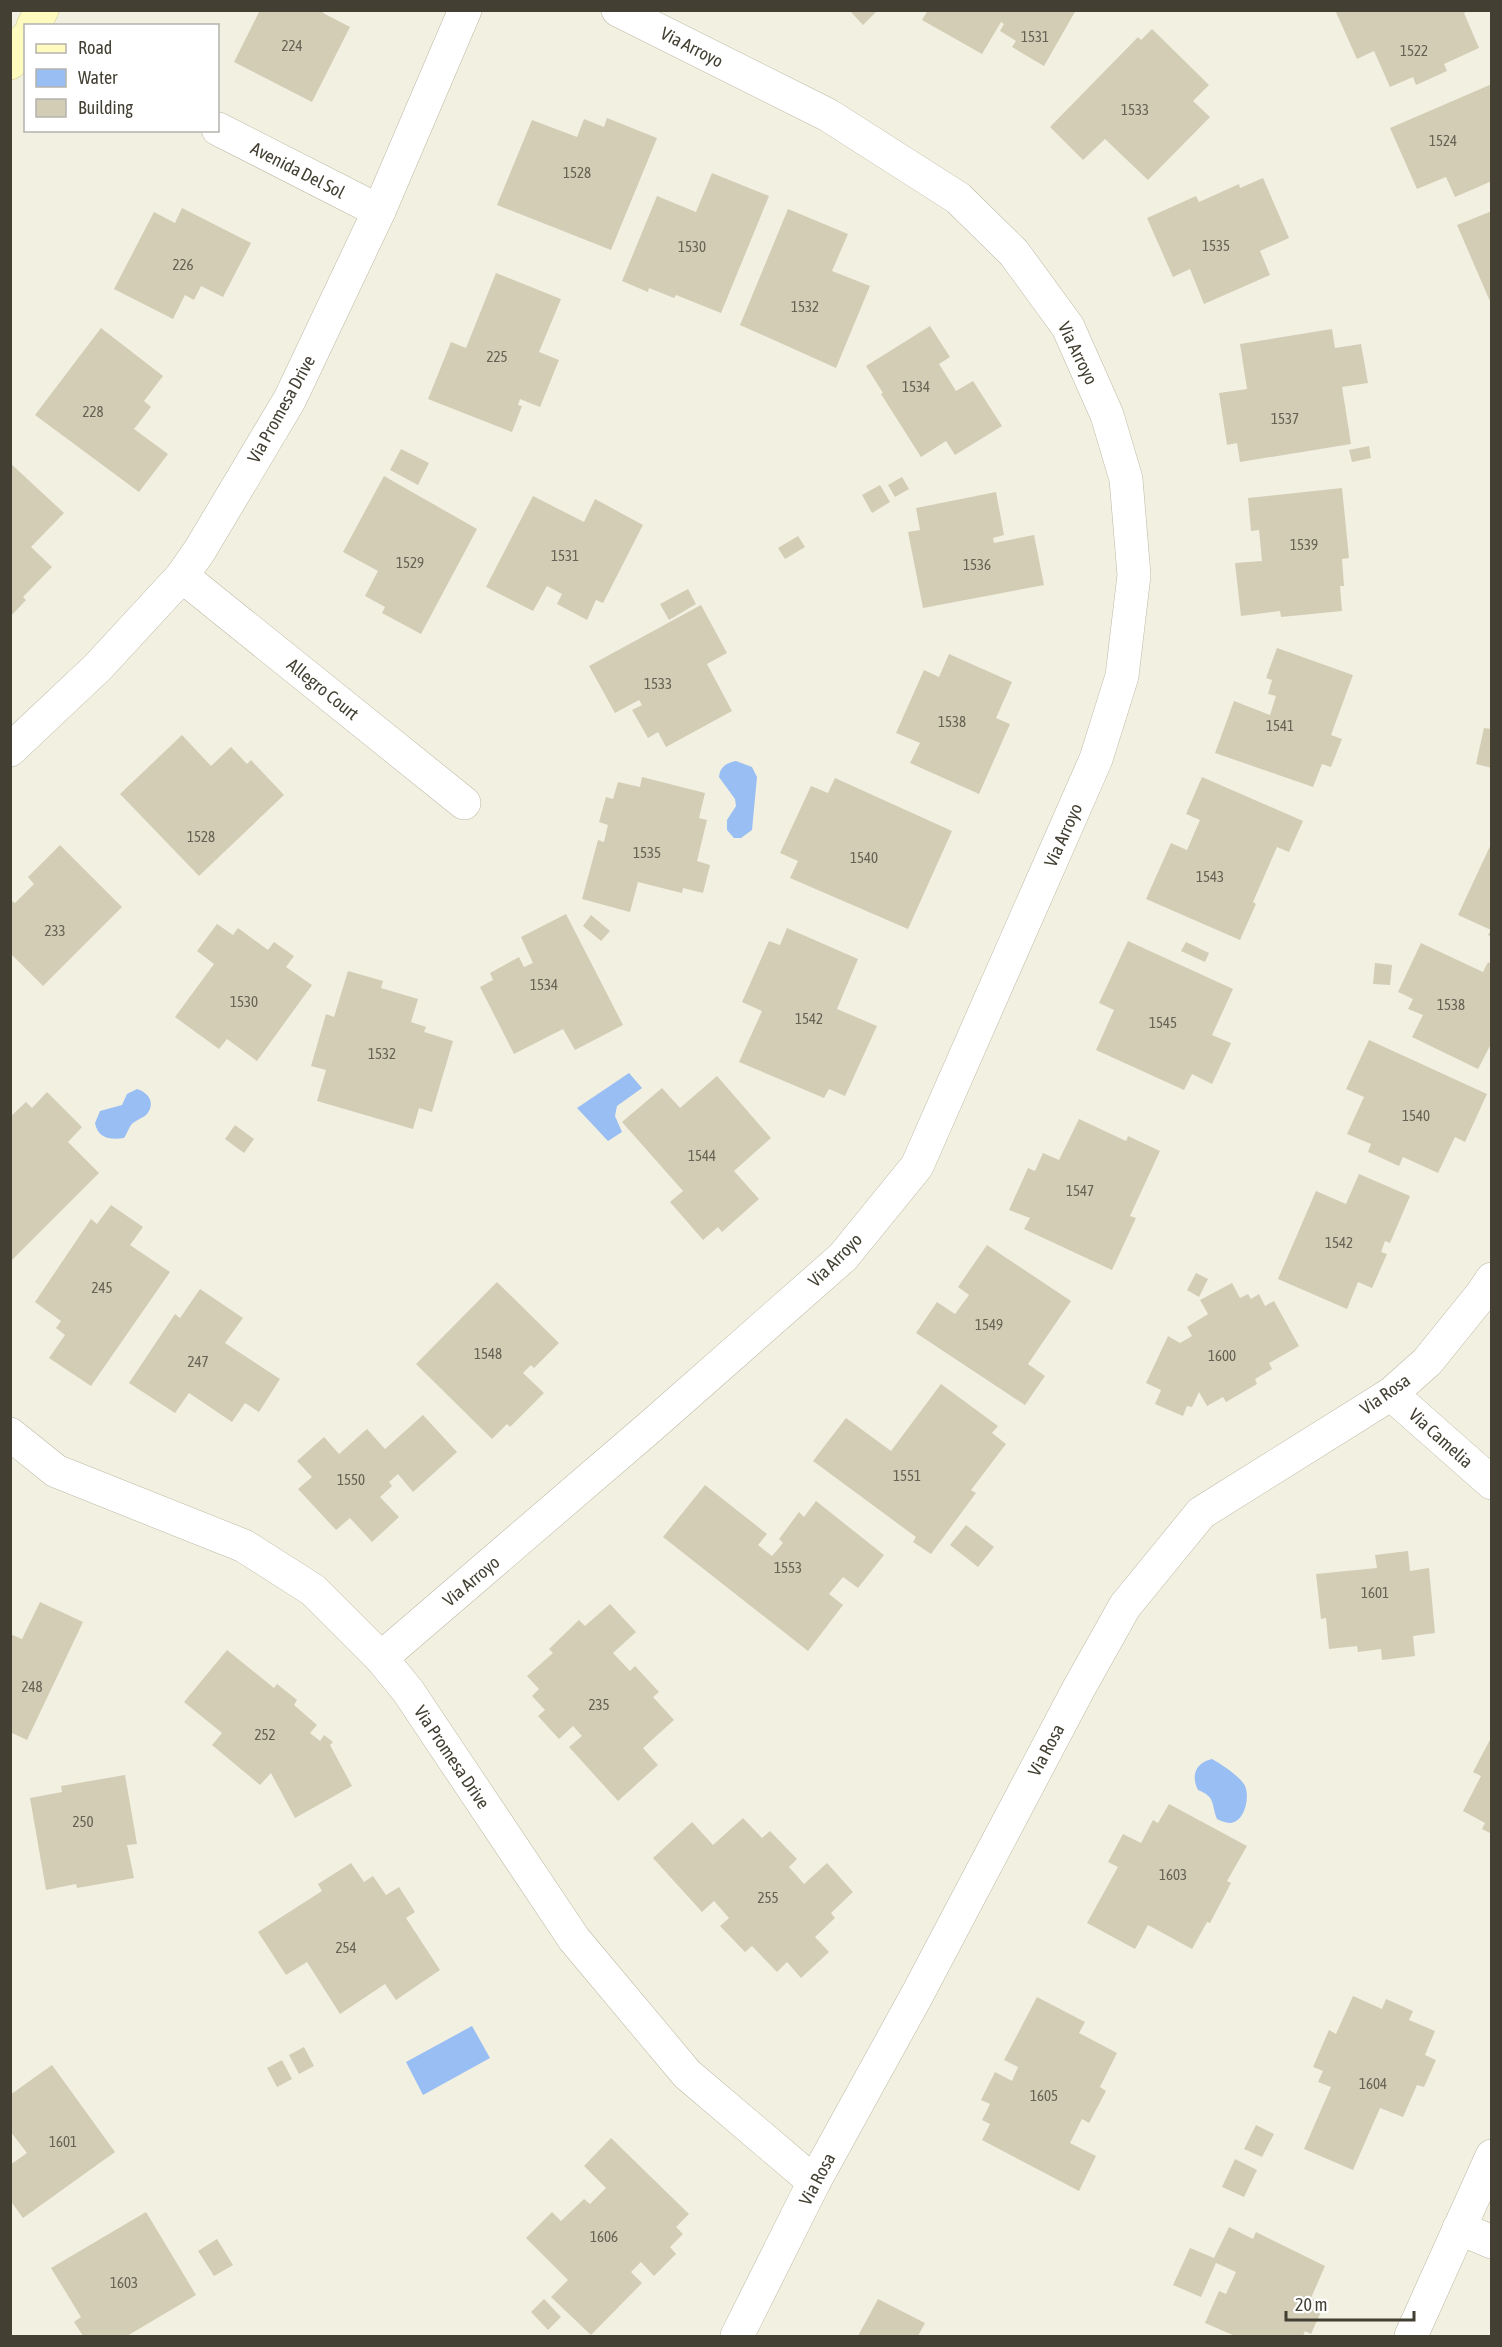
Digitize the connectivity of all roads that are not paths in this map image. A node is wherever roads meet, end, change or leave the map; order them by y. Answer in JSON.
{"nodes":[{"id":1,"x":42,"y":10,"type":"edge"},
{"id":2,"x":465,"y":10,"type":"edge"},
{"id":3,"x":618,"y":10,"type":"edge"},
{"id":4,"x":10,"y":24,"type":"edge"},
{"id":5,"x":34,"y":24,"type":"edge"},
{"id":6,"x":24,"y":32,"type":"edge"},
{"id":7,"x":24,"y":41,"type":"edge"},
{"id":8,"x":10,"y":63,"type":"edge"},
{"id":9,"x":219,"y":130,"type":"edge"},
{"id":10,"x":380,"y":211,"type":"junction"},
{"id":11,"x":182,"y":576,"type":"junction"},
{"id":12,"x":10,"y":750,"type":"edge"},
{"id":13,"x":464,"y":802,"type":"dead end"},
{"id":14,"x":1491,"y":1279,"type":"edge"},
{"id":15,"x":1391,"y":1394,"type":"junction"},
{"id":16,"x":10,"y":1434,"type":"edge"},
{"id":17,"x":1491,"y":1483,"type":"edge"},
{"id":18,"x":381,"y":1658,"type":"junction"},
{"id":19,"x":1491,"y":2156,"type":"edge"},
{"id":20,"x":814,"y":2182,"type":"junction"},
{"id":21,"x":1459,"y":2228,"type":"junction"},
{"id":22,"x":1491,"y":2242,"type":"edge"},
{"id":23,"x":736,"y":2337,"type":"edge"},
{"id":24,"x":1411,"y":2337,"type":"edge"}],
"edges":[{"from":1,"to":5,"type":"main road"},
{"from":2,"to":10,"type":"street","name":"Via Promesa Drive"},
{"from":3,"to":18,"type":"street","name":"Via Arroyo"},
{"from":4,"to":6,"type":"street"},
{"from":7,"to":8,"type":"main road"},
{"from":9,"to":10,"type":"street","name":"Avenida Del Sol"},
{"from":10,"to":11,"type":"street","name":"Via Promesa Drive"},
{"from":11,"to":12,"type":"street","name":"Via Promesa Drive"},
{"from":11,"to":13,"type":"street","name":"Allegro Court"},
{"from":14,"to":15,"type":"street","name":"Via Rosa"},
{"from":15,"to":17,"type":"street","name":"Via Camelia"},
{"from":15,"to":20,"type":"street","name":"Via Rosa"},
{"from":16,"to":18,"type":"street","name":"Via Promesa Drive"},
{"from":18,"to":20,"type":"street","name":"Via Promesa Drive"},
{"from":19,"to":21,"type":"street"},
{"from":20,"to":23,"type":"street","name":"Via Rosa"},
{"from":21,"to":22,"type":"street"},
{"from":21,"to":24,"type":"street"}]}
